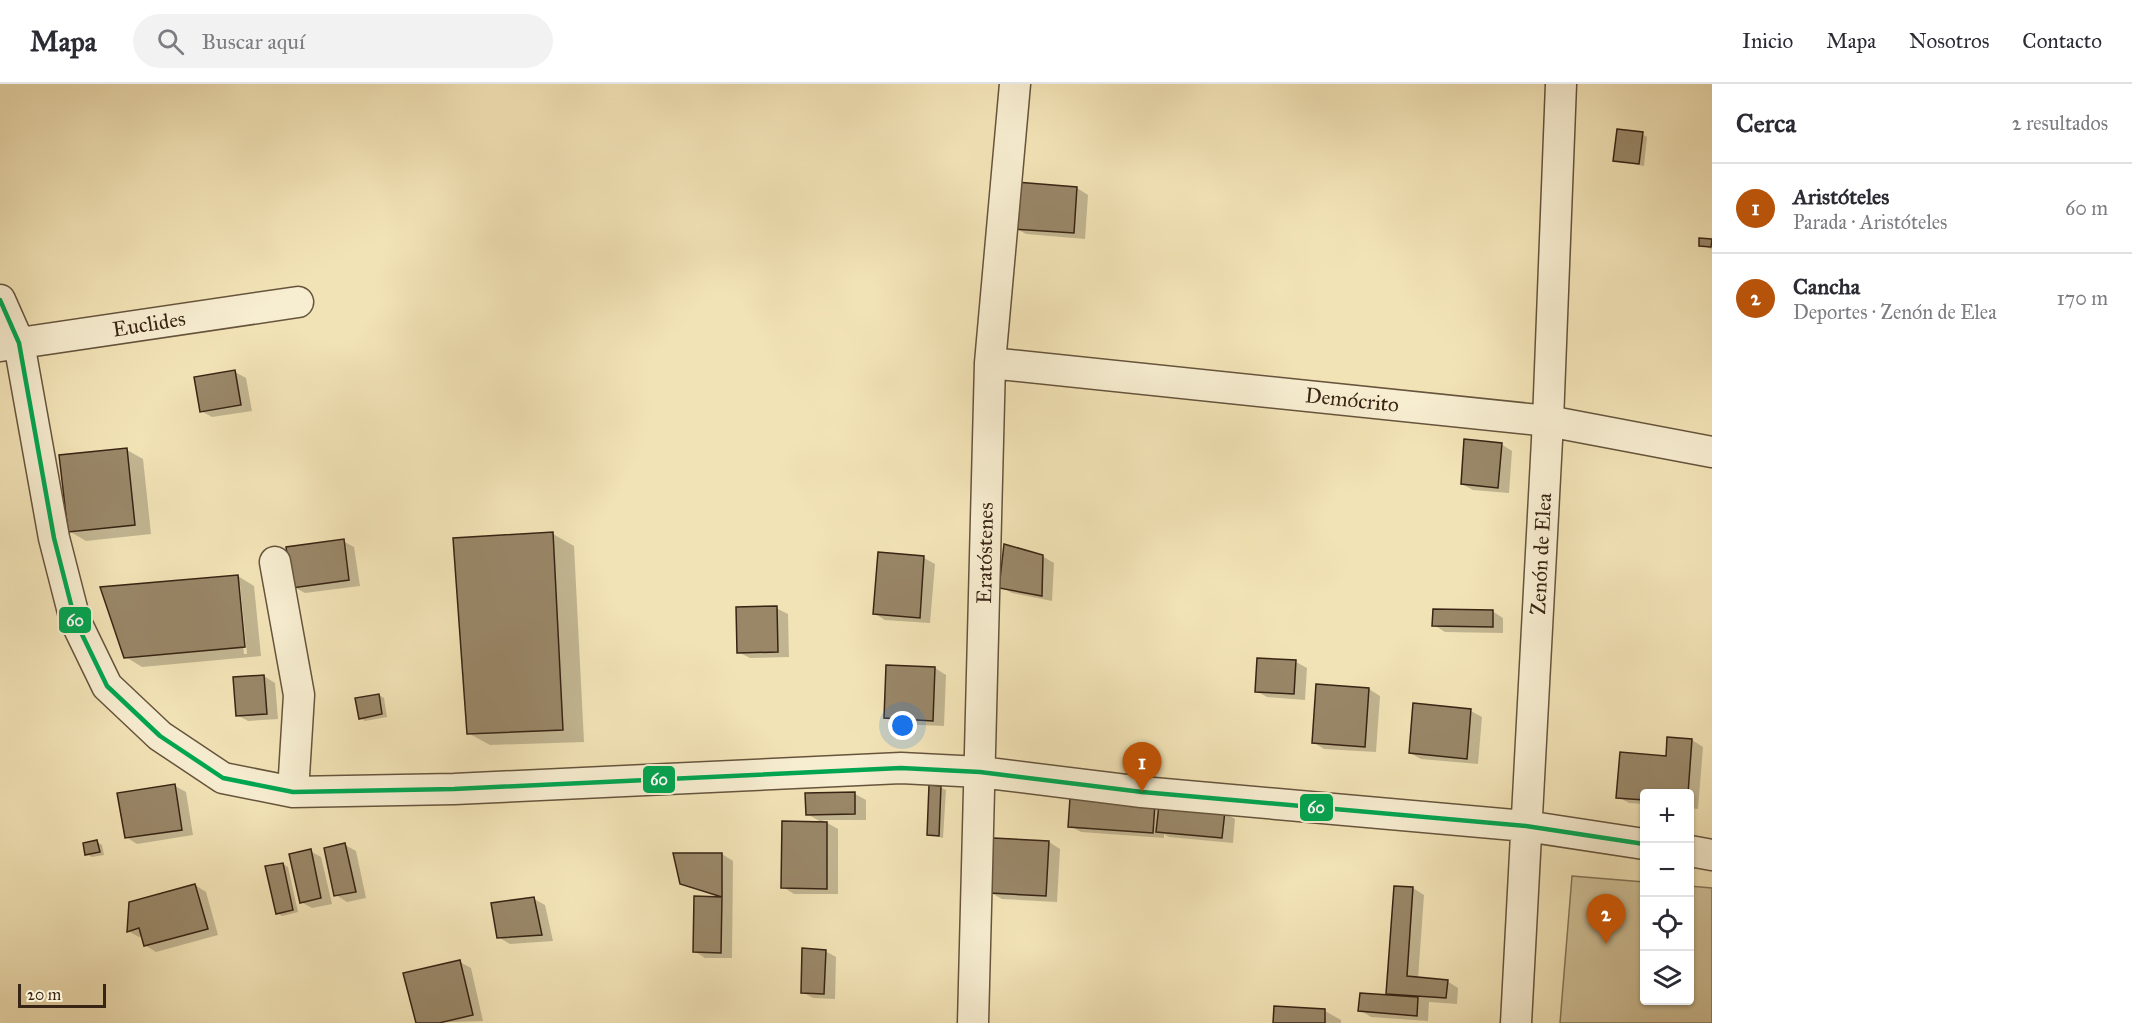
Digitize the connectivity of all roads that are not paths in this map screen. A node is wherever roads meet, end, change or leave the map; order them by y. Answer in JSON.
{"nodes":[{"id":1,"x":1015,"y":84,"type":"edge"},
{"id":2,"x":1561,"y":84,"type":"edge"},
{"id":3,"x":0,"y":300,"type":"edge"},
{"id":4,"x":298,"y":302,"type":"dead end"},
{"id":5,"x":9,"y":345,"type":"edge"},
{"id":6,"x":990,"y":363,"type":"junction"},
{"id":7,"x":1548,"y":421,"type":"junction"},
{"id":8,"x":1712,"y":452,"type":"edge"},
{"id":9,"x":275,"y":562,"type":"dead end"},
{"id":10,"x":980,"y":771,"type":"junction"},
{"id":11,"x":293,"y":792,"type":"junction"},
{"id":12,"x":1526,"y":826,"type":"junction"},
{"id":13,"x":1640,"y":843,"type":"edge"},
{"id":14,"x":1694,"y":852,"type":"edge"},
{"id":15,"x":1712,"y":855,"type":"edge"},
{"id":16,"x":972,"y":1023,"type":"edge"},
{"id":17,"x":1516,"y":1023,"type":"edge"}],
"edges":[{"from":1,"to":6,"type":"street","name":"Eratóstenes"},
{"from":2,"to":7,"type":"street","name":"Zenón de Elea"},
{"from":3,"to":5,"type":"street"},
{"from":4,"to":5,"type":"street","name":"Euclides"},
{"from":5,"to":11,"type":"street"},
{"from":6,"to":7,"type":"street","name":"Demócrito"},
{"from":6,"to":10,"type":"street","name":"Eratóstenes"},
{"from":7,"to":8,"type":"street","name":"Demócrito"},
{"from":7,"to":12,"type":"street","name":"Zenón de Elea"},
{"from":9,"to":11,"type":"street"},
{"from":10,"to":11,"type":"street"},
{"from":10,"to":12,"type":"street"},
{"from":10,"to":16,"type":"street","name":"Eratóstenes"},
{"from":12,"to":13,"type":"street"},
{"from":12,"to":17,"type":"street","name":"Zenón de Elea"},
{"from":14,"to":15,"type":"street"}]}
